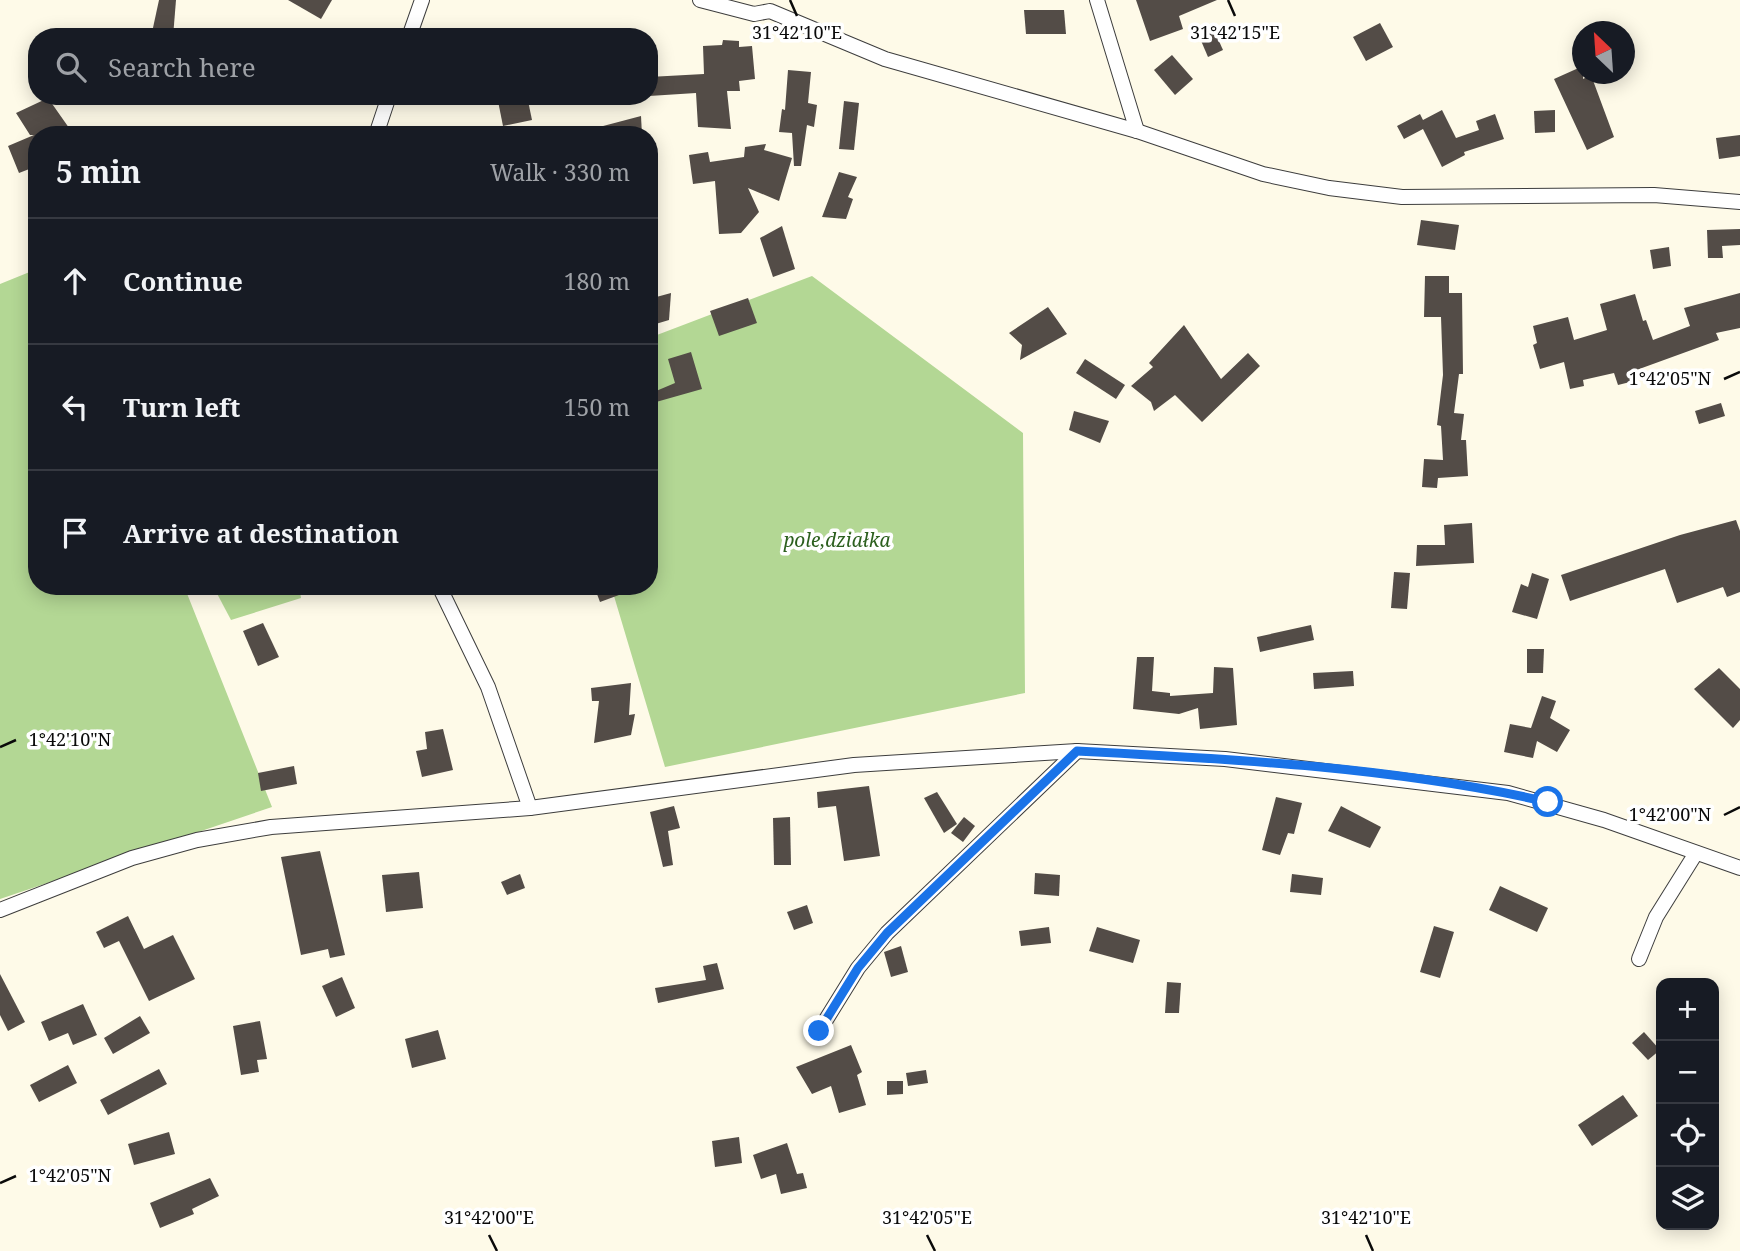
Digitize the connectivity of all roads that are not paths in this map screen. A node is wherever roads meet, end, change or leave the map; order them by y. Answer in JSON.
{"nodes":[{"id":1,"x":422,"y":0,"type":"edge"},
{"id":2,"x":700,"y":0,"type":"edge"},
{"id":3,"x":1097,"y":0,"type":"edge"},
{"id":4,"x":769,"y":6,"type":"edge"},
{"id":5,"x":413,"y":28,"type":"edge"},
{"id":6,"x":386,"y":105,"type":"edge"},
{"id":7,"x":379,"y":126,"type":"edge"},
{"id":8,"x":1137,"y":131,"type":"junction"},
{"id":9,"x":1740,"y":202,"type":"edge"},
{"id":10,"x":443,"y":595,"type":"edge"},
{"id":11,"x":1077,"y":751,"type":"junction"},
{"id":12,"x":530,"y":808,"type":"junction"},
{"id":13,"x":1696,"y":853,"type":"junction"},
{"id":14,"x":1740,"y":868,"type":"edge"},
{"id":15,"x":0,"y":911,"type":"edge"},
{"id":16,"x":1639,"y":959,"type":"dead end"},
{"id":17,"x":819,"y":1031,"type":"dead end"}],
"edges":[{"from":1,"to":5,"type":"street"},
{"from":2,"to":4,"type":"street"},
{"from":3,"to":8,"type":"street"},
{"from":4,"to":8,"type":"street"},
{"from":6,"to":7,"type":"street"},
{"from":8,"to":9,"type":"street"},
{"from":10,"to":12,"type":"street"},
{"from":11,"to":12,"type":"street"},
{"from":11,"to":13,"type":"street"},
{"from":11,"to":17,"type":"street"},
{"from":12,"to":15,"type":"street"},
{"from":13,"to":14,"type":"street"},
{"from":13,"to":16,"type":"street"}]}
